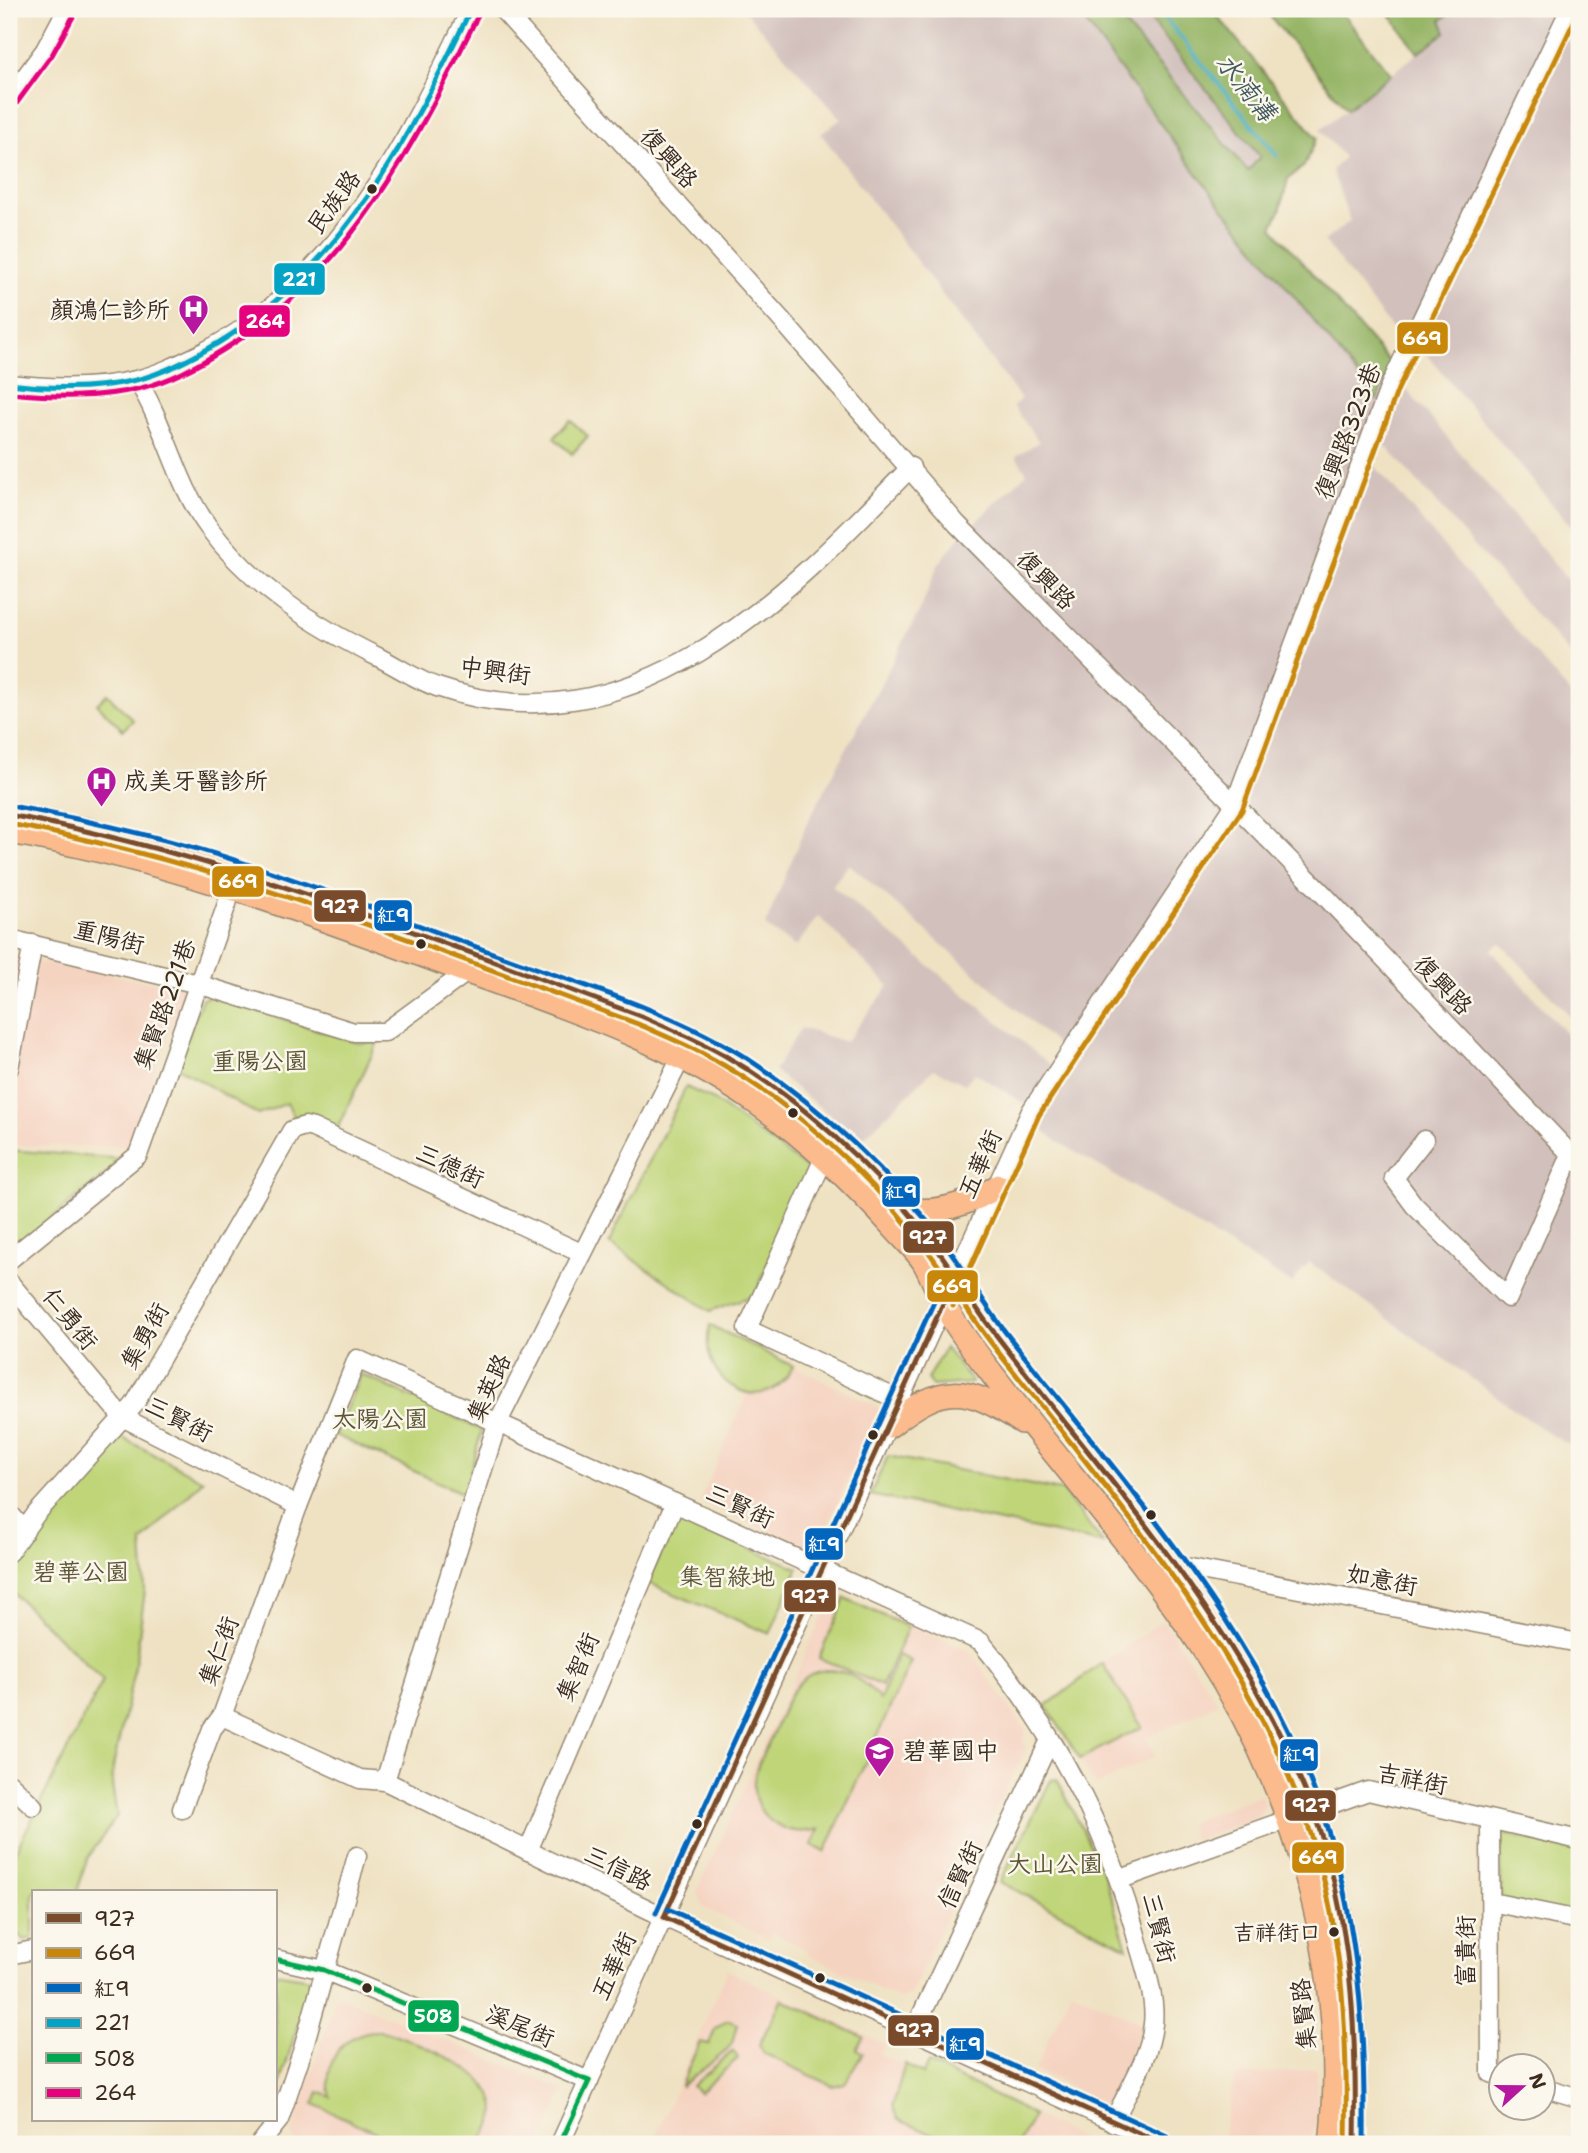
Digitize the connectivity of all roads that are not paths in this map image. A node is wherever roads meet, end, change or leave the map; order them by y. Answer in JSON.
{"nodes":[{"id":1,"x":67,"y":9,"type":"edge"},
{"id":2,"x":471,"y":9,"type":"edge"},
{"id":3,"x":502,"y":9,"type":"edge"},
{"id":4,"x":1570,"y":9,"type":"edge"},
{"id":5,"x":9,"y":99,"type":"edge"},
{"id":6,"x":138,"y":380,"type":"junction"},
{"id":7,"x":9,"y":384,"type":"edge"},
{"id":8,"x":911,"y":467,"type":"junction"},
{"id":9,"x":1234,"y":806,"type":"junction"},
{"id":10,"x":9,"y":815,"type":"edge"},
{"id":11,"x":9,"y":832,"type":"edge"},
{"id":12,"x":234,"y":878,"type":"junction"},
{"id":13,"x":9,"y":939,"type":"edge"},
{"id":14,"x":33,"y":944,"type":"junction"},
{"id":15,"x":467,"y":972,"type":"junction"},
{"id":16,"x":198,"y":984,"type":"junction"},
{"id":17,"x":686,"y":1048,"type":"junction"},
{"id":18,"x":9,"y":1068,"type":"edge"},
{"id":19,"x":298,"y":1127,"type":"joint"},
{"id":20,"x":1424,"y":1140,"type":"dead end"},
{"id":21,"x":824,"y":1158,"type":"junction"},
{"id":22,"x":1575,"y":1159,"type":"edge"},
{"id":23,"x":998,"y":1186,"type":"junction"},
{"id":24,"x":893,"y":1196,"type":"junction"},
{"id":25,"x":581,"y":1253,"type":"junction"},
{"id":26,"x":9,"y":1260,"type":"edge"},
{"id":27,"x":956,"y":1275,"type":"junction"},
{"id":28,"x":9,"y":1282,"type":"edge"},
{"id":29,"x":944,"y":1305,"type":"junction"},
{"id":30,"x":899,"y":1400,"type":"junction"},
{"id":31,"x":122,"y":1417,"type":"junction"},
{"id":32,"x":497,"y":1424,"type":"junction"},
{"id":33,"x":889,"y":1426,"type":"junction"},
{"id":34,"x":1039,"y":1433,"type":"junction"},
{"id":35,"x":675,"y":1503,"type":"junction"},
{"id":36,"x":298,"y":1506,"type":"junction"},
{"id":37,"x":9,"y":1513,"type":"edge"},
{"id":38,"x":25,"y":1531,"type":"junction"},
{"id":39,"x":9,"y":1552,"type":"edge"},
{"id":40,"x":1175,"y":1565,"type":"junction"},
{"id":41,"x":822,"y":1571,"type":"junction"},
{"id":42,"x":1579,"y":1643,"type":"edge"},
{"id":43,"x":222,"y":1716,"type":"junction"},
{"id":44,"x":1051,"y":1740,"type":"junction"},
{"id":45,"x":385,"y":1781,"type":"junction"},
{"id":46,"x":9,"y":1783,"type":"edge"},
{"id":47,"x":33,"y":1806,"type":"dead end"},
{"id":48,"x":182,"y":1809,"type":"dead end"},
{"id":49,"x":1312,"y":1811,"type":"junction"},
{"id":50,"x":1287,"y":1820,"type":"junction"},
{"id":51,"x":1490,"y":1820,"type":"junction"},
{"id":52,"x":1579,"y":1840,"type":"edge"},
{"id":53,"x":528,"y":1851,"type":"junction"},
{"id":54,"x":357,"y":1856,"type":"dead end"},
{"id":55,"x":1121,"y":1879,"type":"junction"},
{"id":56,"x":1491,"y":1902,"type":"junction"},
{"id":57,"x":664,"y":1917,"type":"junction"},
{"id":58,"x":1579,"y":1920,"type":"edge"},
{"id":59,"x":32,"y":1950,"type":"edge"},
{"id":60,"x":9,"y":1955,"type":"edge"},
{"id":61,"x":276,"y":1958,"type":"edge"},
{"id":62,"x":324,"y":1970,"type":"junction"},
{"id":63,"x":914,"y":2031,"type":"junction"},
{"id":64,"x":1491,"y":2052,"type":"edge"},
{"id":65,"x":589,"y":2081,"type":"junction"},
{"id":66,"x":1556,"y":2091,"type":"edge"},
{"id":67,"x":1579,"y":2098,"type":"edge"},
{"id":68,"x":1336,"y":2100,"type":"junction"},
{"id":69,"x":1112,"y":2122,"type":"junction"},
{"id":70,"x":1155,"y":2142,"type":"edge"},
{"id":71,"x":260,"y":2144,"type":"edge"},
{"id":72,"x":560,"y":2144,"type":"edge"},
{"id":73,"x":1318,"y":2144,"type":"edge"},
{"id":74,"x":1331,"y":2144,"type":"edge"},
{"id":75,"x":1355,"y":2144,"type":"edge"}],
"edges":[{"from":1,"to":5,"type":"street"},
{"from":2,"to":6,"type":"street","name":"民族路"},
{"from":3,"to":8,"type":"street","name":"復興路"},
{"from":4,"to":9,"type":"street","name":"復興路323巷"},
{"from":6,"to":7,"type":"street","name":"民族路"},
{"from":6,"to":8,"type":"street","name":"中興街"},
{"from":8,"to":9,"type":"street","name":"復興路"},
{"from":9,"to":22,"type":"street","name":"復興路"},
{"from":9,"to":23,"type":"street","name":"五華街"},
{"from":10,"to":12,"type":"main road","name":"集賢路"},
{"from":11,"to":12,"type":"main road","name":"集賢路"},
{"from":12,"to":15,"type":"main road","name":"集賢路"},
{"from":12,"to":16,"type":"street","name":"集賢路221巷"},
{"from":12,"to":17,"type":"main road","name":"集賢路"},
{"from":13,"to":14,"type":"street","name":"重陽街"},
{"from":14,"to":16,"type":"street","name":"重陽街"},
{"from":14,"to":18,"type":"street"},
{"from":15,"to":16,"type":"street","name":"重陽街"},
{"from":15,"to":17,"type":"main road","name":"集賢路"},
{"from":16,"to":26,"type":"street","name":"集賢路221巷"},
{"from":17,"to":21,"type":"main road","name":"集賢路"},
{"from":17,"to":24,"type":"main road","name":"集賢路"},
{"from":17,"to":25,"type":"street","name":"集英路"},
{"from":19,"to":25,"type":"street","name":"三德街"},
{"from":19,"to":31,"type":"street","name":"集勇街"},
{"from":20,"to":22,"type":"street"},
{"from":21,"to":29,"type":"main road","name":"集賢路"},
{"from":21,"to":30,"type":"street"},
{"from":23,"to":24,"type":"main road"},
{"from":23,"to":27,"type":"street","name":"五華街"},
{"from":24,"to":27,"type":"main road","name":"集賢路"},
{"from":25,"to":32,"type":"street","name":"集英路"},
{"from":27,"to":29,"type":"street","name":"五華街"},
{"from":27,"to":40,"type":"main road","name":"集賢路"},
{"from":28,"to":31,"type":"street","name":"仁勇街"},
{"from":29,"to":30,"type":"street","name":"五華街"},
{"from":29,"to":34,"type":"main road","name":"集賢路"},
{"from":30,"to":33,"type":"street","name":"五華街"},
{"from":31,"to":36,"type":"street","name":"三賢街"},
{"from":31,"to":38,"type":"street","name":"集勇街"},
{"from":32,"to":35,"type":"street","name":"三賢街"},
{"from":32,"to":36,"type":"street","name":"三賢街"},
{"from":32,"to":45,"type":"street","name":"集英路"},
{"from":33,"to":34,"type":"main road"},
{"from":33,"to":41,"type":"street","name":"五華街"},
{"from":34,"to":50,"type":"main road","name":"集賢路"},
{"from":35,"to":41,"type":"street","name":"三賢街"},
{"from":35,"to":53,"type":"street","name":"集智街"},
{"from":36,"to":43,"type":"street","name":"集仁街"},
{"from":37,"to":38,"type":"street"},
{"from":38,"to":39,"type":"street","name":"集勇街"},
{"from":40,"to":42,"type":"street","name":"如意街"},
{"from":40,"to":49,"type":"main road","name":"集賢路"},
{"from":41,"to":44,"type":"street","name":"三賢街"},
{"from":41,"to":57,"type":"street","name":"五華街"},
{"from":43,"to":45,"type":"street","name":"三信路"},
{"from":43,"to":48,"type":"street","name":"集仁街"},
{"from":44,"to":55,"type":"street","name":"三賢街"},
{"from":44,"to":63,"type":"street","name":"信賢街"},
{"from":45,"to":53,"type":"street","name":"三信路"},
{"from":46,"to":47,"type":"street"},
{"from":49,"to":50,"type":"street","name":"吉祥街"},
{"from":49,"to":51,"type":"street","name":"吉祥街"},
{"from":49,"to":75,"type":"main road","name":"集賢路"},
{"from":50,"to":55,"type":"street","name":"吉祥街"},
{"from":50,"to":68,"type":"main road","name":"集賢路"},
{"from":51,"to":52,"type":"street","name":"吉祥街"},
{"from":51,"to":56,"type":"street","name":"富貴街"},
{"from":53,"to":57,"type":"street","name":"三信路"},
{"from":54,"to":62,"type":"street"},
{"from":55,"to":69,"type":"street","name":"三賢街"},
{"from":56,"to":58,"type":"street"},
{"from":56,"to":64,"type":"street","name":"富貴街"},
{"from":57,"to":63,"type":"street","name":"三信路"},
{"from":57,"to":65,"type":"street","name":"五華街"},
{"from":59,"to":60,"type":"street"},
{"from":61,"to":62,"type":"street","name":"溪尾街"},
{"from":62,"to":65,"type":"street","name":"溪尾街"},
{"from":62,"to":71,"type":"street"},
{"from":63,"to":69,"type":"street","name":"三信路"},
{"from":65,"to":72,"type":"street","name":"五華街"},
{"from":66,"to":67,"type":"street"},
{"from":68,"to":73,"type":"street"},
{"from":68,"to":74,"type":"main road","name":"集賢路"},
{"from":69,"to":70,"type":"street","name":"三信路"}]}
